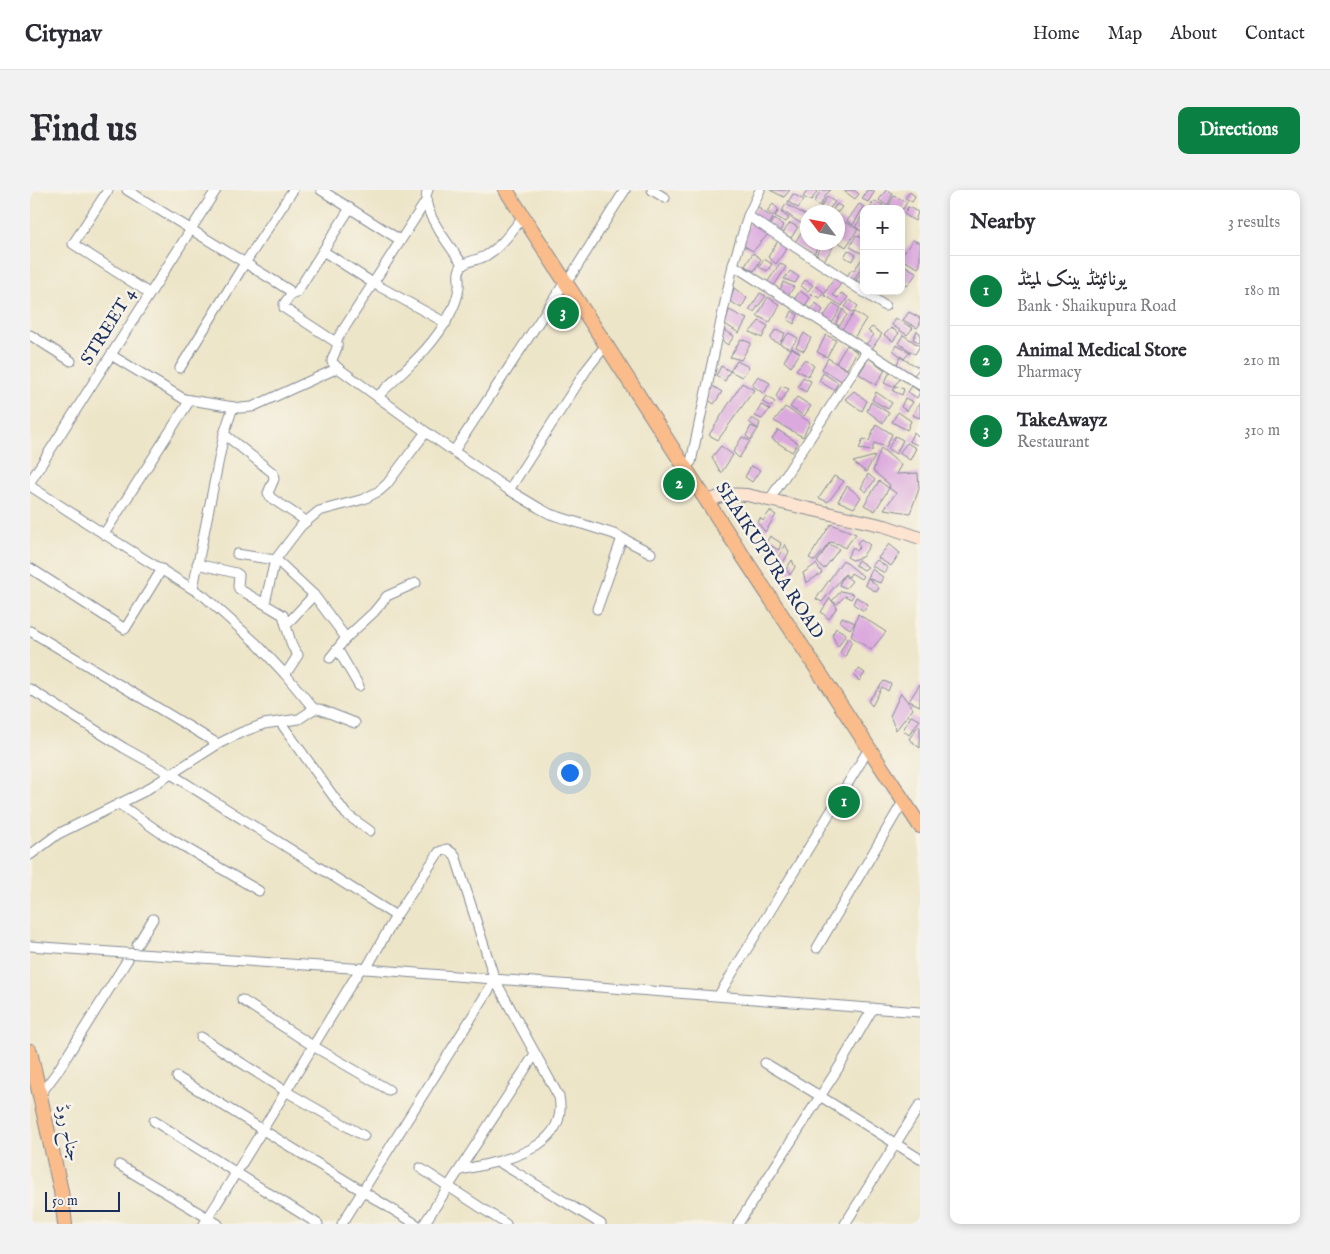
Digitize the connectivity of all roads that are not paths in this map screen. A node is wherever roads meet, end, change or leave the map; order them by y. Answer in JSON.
{"nodes":[{"id":1,"x":108,"y":190,"type":"edge"},
{"id":2,"x":127,"y":190,"type":"edge"},
{"id":3,"x":216,"y":190,"type":"edge"},
{"id":4,"x":293,"y":190,"type":"edge"},
{"id":5,"x":321,"y":190,"type":"edge"},
{"id":6,"x":428,"y":190,"type":"edge"},
{"id":7,"x":506,"y":190,"type":"edge"},
{"id":8,"x":516,"y":190,"type":"edge"},
{"id":9,"x":625,"y":190,"type":"edge"},
{"id":10,"x":652,"y":190,"type":"edge"},
{"id":11,"x":760,"y":190,"type":"edge"},
{"id":12,"x":141,"y":194,"type":"edge"},
{"id":13,"x":665,"y":198,"type":"dead end"},
{"id":14,"x":426,"y":201,"type":"junction"},
{"id":15,"x":350,"y":208,"type":"junction"},
{"id":16,"x":524,"y":216,"type":"junction"},
{"id":17,"x":748,"y":216,"type":"junction"},
{"id":18,"x":190,"y":229,"type":"junction"},
{"id":19,"x":400,"y":240,"type":"junction"},
{"id":20,"x":322,"y":251,"type":"junction"},
{"id":21,"x":245,"y":263,"type":"junction"},
{"id":22,"x":463,"y":265,"type":"junction"},
{"id":23,"x":733,"y":265,"type":"junction"},
{"id":24,"x":568,"y":279,"type":"junction"},
{"id":25,"x":373,"y":283,"type":"junction"},
{"id":26,"x":149,"y":293,"type":"junction"},
{"id":27,"x":290,"y":294,"type":"junction"},
{"id":28,"x":885,"y":306,"type":"dead end"},
{"id":29,"x":446,"y":323,"type":"junction"},
{"id":30,"x":30,"y":336,"type":"edge"},
{"id":31,"x":336,"y":341,"type":"junction"},
{"id":32,"x":606,"y":345,"type":"junction"},
{"id":33,"x":867,"y":350,"type":"junction"},
{"id":34,"x":111,"y":355,"type":"junction"},
{"id":35,"x":71,"y":361,"type":"dead end"},
{"id":36,"x":180,"y":368,"type":"dead end"},
{"id":37,"x":338,"y":368,"type":"junction"},
{"id":38,"x":920,"y":385,"type":"edge"},
{"id":39,"x":378,"y":396,"type":"junction"},
{"id":40,"x":190,"y":400,"type":"junction"},
{"id":41,"x":234,"y":407,"type":"junction"},
{"id":42,"x":426,"y":432,"type":"junction"},
{"id":43,"x":224,"y":434,"type":"junction"},
{"id":44,"x":454,"y":451,"type":"junction"},
{"id":45,"x":691,"y":462,"type":"junction"},
{"id":46,"x":30,"y":484,"type":"edge"},
{"id":47,"x":509,"y":490,"type":"junction"},
{"id":48,"x":770,"y":499,"type":"junction"},
{"id":49,"x":712,"y":500,"type":"junction"},
{"id":50,"x":306,"y":521,"type":"junction"},
{"id":51,"x":104,"y":534,"type":"junction"},
{"id":52,"x":622,"y":538,"type":"junction"},
{"id":53,"x":920,"y":538,"type":"edge"},
{"id":54,"x":651,"y":553,"type":"dead end"},
{"id":55,"x":237,"y":554,"type":"dead end"},
{"id":56,"x":275,"y":560,"type":"junction"},
{"id":57,"x":197,"y":564,"type":"junction"},
{"id":58,"x":30,"y":568,"type":"edge"},
{"id":59,"x":162,"y":569,"type":"junction"},
{"id":60,"x":416,"y":584,"type":"dead end"},
{"id":61,"x":193,"y":588,"type":"junction"},
{"id":62,"x":314,"y":595,"type":"junction"},
{"id":63,"x":264,"y":603,"type":"junction"},
{"id":64,"x":597,"y":609,"type":"dead end"},
{"id":65,"x":286,"y":625,"type":"junction"},
{"id":66,"x":30,"y":631,"type":"edge"},
{"id":67,"x":346,"y":638,"type":"junction"},
{"id":68,"x":338,"y":650,"type":"junction"},
{"id":69,"x":330,"y":658,"type":"dead end"},
{"id":70,"x":284,"y":673,"type":"junction"},
{"id":71,"x":359,"y":686,"type":"dead end"},
{"id":72,"x":30,"y":689,"type":"edge"},
{"id":73,"x":314,"y":709,"type":"junction"},
{"id":74,"x":281,"y":723,"type":"junction"},
{"id":75,"x":355,"y":723,"type":"dead end"},
{"id":76,"x":218,"y":744,"type":"junction"},
{"id":77,"x":870,"y":747,"type":"junction"},
{"id":78,"x":171,"y":774,"type":"junction"},
{"id":79,"x":904,"y":800,"type":"junction"},
{"id":80,"x":119,"y":804,"type":"junction"},
{"id":81,"x":920,"y":810,"type":"edge"},
{"id":82,"x":920,"y":826,"type":"edge"},
{"id":83,"x":370,"y":831,"type":"dead end"},
{"id":84,"x":30,"y":855,"type":"edge"},
{"id":85,"x":259,"y":891,"type":"dead end"},
{"id":86,"x":396,"y":916,"type":"junction"},
{"id":87,"x":153,"y":919,"type":"dead end"},
{"id":88,"x":30,"y":946,"type":"edge"},
{"id":89,"x":817,"y":948,"type":"dead end"},
{"id":90,"x":138,"y":950,"type":"junction"},
{"id":91,"x":126,"y":956,"type":"junction"},
{"id":92,"x":363,"y":968,"type":"junction"},
{"id":93,"x":494,"y":980,"type":"junction"},
{"id":94,"x":719,"y":995,"type":"junction"},
{"id":95,"x":242,"y":1000,"type":"dead end"},
{"id":96,"x":873,"y":1008,"type":"junction"},
{"id":97,"x":920,"y":1012,"type":"edge"},
{"id":98,"x":201,"y":1037,"type":"dead end"},
{"id":99,"x":313,"y":1046,"type":"junction"},
{"id":100,"x":30,"y":1050,"type":"edge"},
{"id":101,"x":535,"y":1054,"type":"junction"},
{"id":102,"x":765,"y":1063,"type":"dead end"},
{"id":103,"x":177,"y":1077,"type":"dead end"},
{"id":104,"x":389,"y":1090,"type":"dead end"},
{"id":105,"x":287,"y":1092,"type":"junction"},
{"id":106,"x":820,"y":1096,"type":"junction"},
{"id":107,"x":39,"y":1097,"type":"junction"},
{"id":108,"x":920,"y":1105,"type":"edge"},
{"id":109,"x":154,"y":1121,"type":"dead end"},
{"id":110,"x":263,"y":1130,"type":"junction"},
{"id":111,"x":364,"y":1136,"type":"dead end"},
{"id":112,"x":896,"y":1145,"type":"junction"},
{"id":113,"x":920,"y":1159,"type":"edge"},
{"id":114,"x":499,"y":1162,"type":"junction"},
{"id":115,"x":119,"y":1165,"type":"dead end"},
{"id":116,"x":420,"y":1168,"type":"dead end"},
{"id":117,"x":460,"y":1170,"type":"junction"},
{"id":118,"x":236,"y":1174,"type":"junction"},
{"id":119,"x":449,"y":1187,"type":"junction"},
{"id":120,"x":362,"y":1191,"type":"junction"},
{"id":121,"x":206,"y":1221,"type":"edge"},
{"id":122,"x":66,"y":1224,"type":"edge"},
{"id":123,"x":218,"y":1224,"type":"edge"},
{"id":124,"x":318,"y":1224,"type":"edge"},
{"id":125,"x":342,"y":1224,"type":"edge"},
{"id":126,"x":416,"y":1224,"type":"edge"},
{"id":127,"x":424,"y":1224,"type":"edge"},
{"id":128,"x":506,"y":1224,"type":"edge"},
{"id":129,"x":601,"y":1224,"type":"edge"},
{"id":130,"x":738,"y":1224,"type":"edge"},
{"id":131,"x":845,"y":1224,"type":"edge"}],
"edges":[{"from":1,"to":26,"type":"street"},
{"from":2,"to":12,"type":"street"},
{"from":3,"to":18,"type":"street","name":"STREET 4"},
{"from":4,"to":21,"type":"street"},
{"from":5,"to":15,"type":"street"},
{"from":6,"to":14,"type":"street"},
{"from":7,"to":16,"type":"main road","name":"SHAIKUPURA ROAD"},
{"from":8,"to":24,"type":"main road","name":"SHAIKUPURA ROAD"},
{"from":9,"to":24,"type":"street"},
{"from":10,"to":13,"type":"street"},
{"from":11,"to":17,"type":"street"},
{"from":12,"to":18,"type":"street"},
{"from":14,"to":19,"type":"street"},
{"from":14,"to":22,"type":"street"},
{"from":15,"to":19,"type":"street"},
{"from":15,"to":20,"type":"street"},
{"from":16,"to":22,"type":"street"},
{"from":16,"to":24,"type":"main road","name":"SHAIKUPURA ROAD"},
{"from":17,"to":23,"type":"street"},
{"from":17,"to":28,"type":"street"},
{"from":18,"to":21,"type":"street"},
{"from":18,"to":26,"type":"street","name":"STREET 4"},
{"from":19,"to":25,"type":"street"},
{"from":20,"to":25,"type":"street"},
{"from":20,"to":27,"type":"street"},
{"from":21,"to":27,"type":"street"},
{"from":21,"to":36,"type":"street"},
{"from":22,"to":29,"type":"street"},
{"from":23,"to":33,"type":"street"},
{"from":23,"to":45,"type":"street"},
{"from":24,"to":32,"type":"main road","name":"SHAIKUPURA ROAD"},
{"from":24,"to":44,"type":"street"},
{"from":24,"to":45,"type":"main road","name":"SHAIKUPURA ROAD"},
{"from":25,"to":29,"type":"street"},
{"from":25,"to":31,"type":"street"},
{"from":26,"to":34,"type":"street","name":"STREET 4"},
{"from":27,"to":31,"type":"street"},
{"from":29,"to":39,"type":"street"},
{"from":30,"to":35,"type":"street"},
{"from":31,"to":37,"type":"street"},
{"from":32,"to":47,"type":"street"},
{"from":32,"to":49,"type":"main road","name":"SHAIKUPURA ROAD"},
{"from":33,"to":38,"type":"street"},
{"from":33,"to":48,"type":"street"},
{"from":34,"to":40,"type":"street"},
{"from":34,"to":46,"type":"street","name":"STREET 4"},
{"from":37,"to":39,"type":"street"},
{"from":37,"to":41,"type":"street"},
{"from":39,"to":42,"type":"street"},
{"from":40,"to":41,"type":"street"},
{"from":40,"to":51,"type":"street"},
{"from":41,"to":43,"type":"street"},
{"from":42,"to":44,"type":"street"},
{"from":42,"to":50,"type":"street"},
{"from":43,"to":50,"type":"street"},
{"from":43,"to":57,"type":"street"},
{"from":44,"to":47,"type":"street"},
{"from":45,"to":49,"type":"main road","name":"SHAIKUPURA ROAD"},
{"from":46,"to":51,"type":"street"},
{"from":47,"to":52,"type":"street"},
{"from":48,"to":49,"type":"street"},
{"from":48,"to":53,"type":"street"},
{"from":49,"to":77,"type":"main road","name":"SHAIKUPURA ROAD"},
{"from":49,"to":81,"type":"main road","name":"SHAIKUPURA ROAD"},
{"from":50,"to":56,"type":"street"},
{"from":51,"to":59,"type":"street"},
{"from":52,"to":54,"type":"street"},
{"from":52,"to":64,"type":"street"},
{"from":55,"to":56,"type":"street"},
{"from":56,"to":62,"type":"street"},
{"from":56,"to":63,"type":"street"},
{"from":57,"to":61,"type":"street"},
{"from":57,"to":63,"type":"street"},
{"from":58,"to":59,"type":"street"},
{"from":59,"to":61,"type":"street"},
{"from":60,"to":67,"type":"street"},
{"from":61,"to":70,"type":"street"},
{"from":62,"to":65,"type":"street"},
{"from":62,"to":67,"type":"street"},
{"from":63,"to":65,"type":"street"},
{"from":65,"to":70,"type":"street"},
{"from":66,"to":76,"type":"street"},
{"from":67,"to":68,"type":"street"},
{"from":68,"to":69,"type":"street"},
{"from":68,"to":71,"type":"street"},
{"from":70,"to":73,"type":"street"},
{"from":72,"to":78,"type":"street"},
{"from":73,"to":74,"type":"street"},
{"from":73,"to":75,"type":"street"},
{"from":74,"to":76,"type":"street"},
{"from":74,"to":83,"type":"street"},
{"from":76,"to":78,"type":"street"},
{"from":77,"to":79,"type":"main road","name":"SHAIKUPURA ROAD"},
{"from":77,"to":94,"type":"street"},
{"from":78,"to":80,"type":"street"},
{"from":78,"to":86,"type":"street"},
{"from":79,"to":82,"type":"main road","name":"SHAIKUPURA ROAD"},
{"from":79,"to":89,"type":"street"},
{"from":80,"to":84,"type":"street"},
{"from":80,"to":85,"type":"street"},
{"from":86,"to":92,"type":"street"},
{"from":86,"to":93,"type":"street"},
{"from":87,"to":90,"type":"street"},
{"from":88,"to":91,"type":"street"},
{"from":90,"to":91,"type":"street","bridge":true},
{"from":90,"to":92,"type":"street"},
{"from":91,"to":107,"type":"street"},
{"from":92,"to":93,"type":"street"},
{"from":92,"to":99,"type":"street"},
{"from":93,"to":94,"type":"street"},
{"from":93,"to":101,"type":"street"},
{"from":93,"to":120,"type":"street"},
{"from":94,"to":96,"type":"street"},
{"from":95,"to":99,"type":"street"},
{"from":96,"to":97,"type":"street"},
{"from":96,"to":106,"type":"street"},
{"from":98,"to":105,"type":"street"},
{"from":99,"to":104,"type":"street"},
{"from":99,"to":105,"type":"street"},
{"from":100,"to":107,"type":"main road","name":"جناح روڈ"},
{"from":101,"to":114,"type":"street"},
{"from":101,"to":117,"type":"street"},
{"from":102,"to":106,"type":"street"},
{"from":103,"to":110,"type":"street"},
{"from":105,"to":110,"type":"street"},
{"from":105,"to":111,"type":"street"},
{"from":106,"to":112,"type":"street"},
{"from":106,"to":130,"type":"street"},
{"from":107,"to":122,"type":"main road","name":"جناح روڈ"},
{"from":108,"to":112,"type":"street"},
{"from":109,"to":118,"type":"street"},
{"from":110,"to":118,"type":"street"},
{"from":110,"to":120,"type":"street"},
{"from":112,"to":113,"type":"street"},
{"from":112,"to":131,"type":"street"},
{"from":114,"to":117,"type":"street"},
{"from":114,"to":129,"type":"street"},
{"from":115,"to":121,"type":"street"},
{"from":116,"to":119,"type":"street"},
{"from":117,"to":119,"type":"street"},
{"from":118,"to":121,"type":"street"},
{"from":118,"to":124,"type":"street"},
{"from":119,"to":127,"type":"street"},
{"from":119,"to":128,"type":"street"},
{"from":120,"to":125,"type":"street"},
{"from":120,"to":126,"type":"street"},
{"from":121,"to":123,"type":"street"}]}
